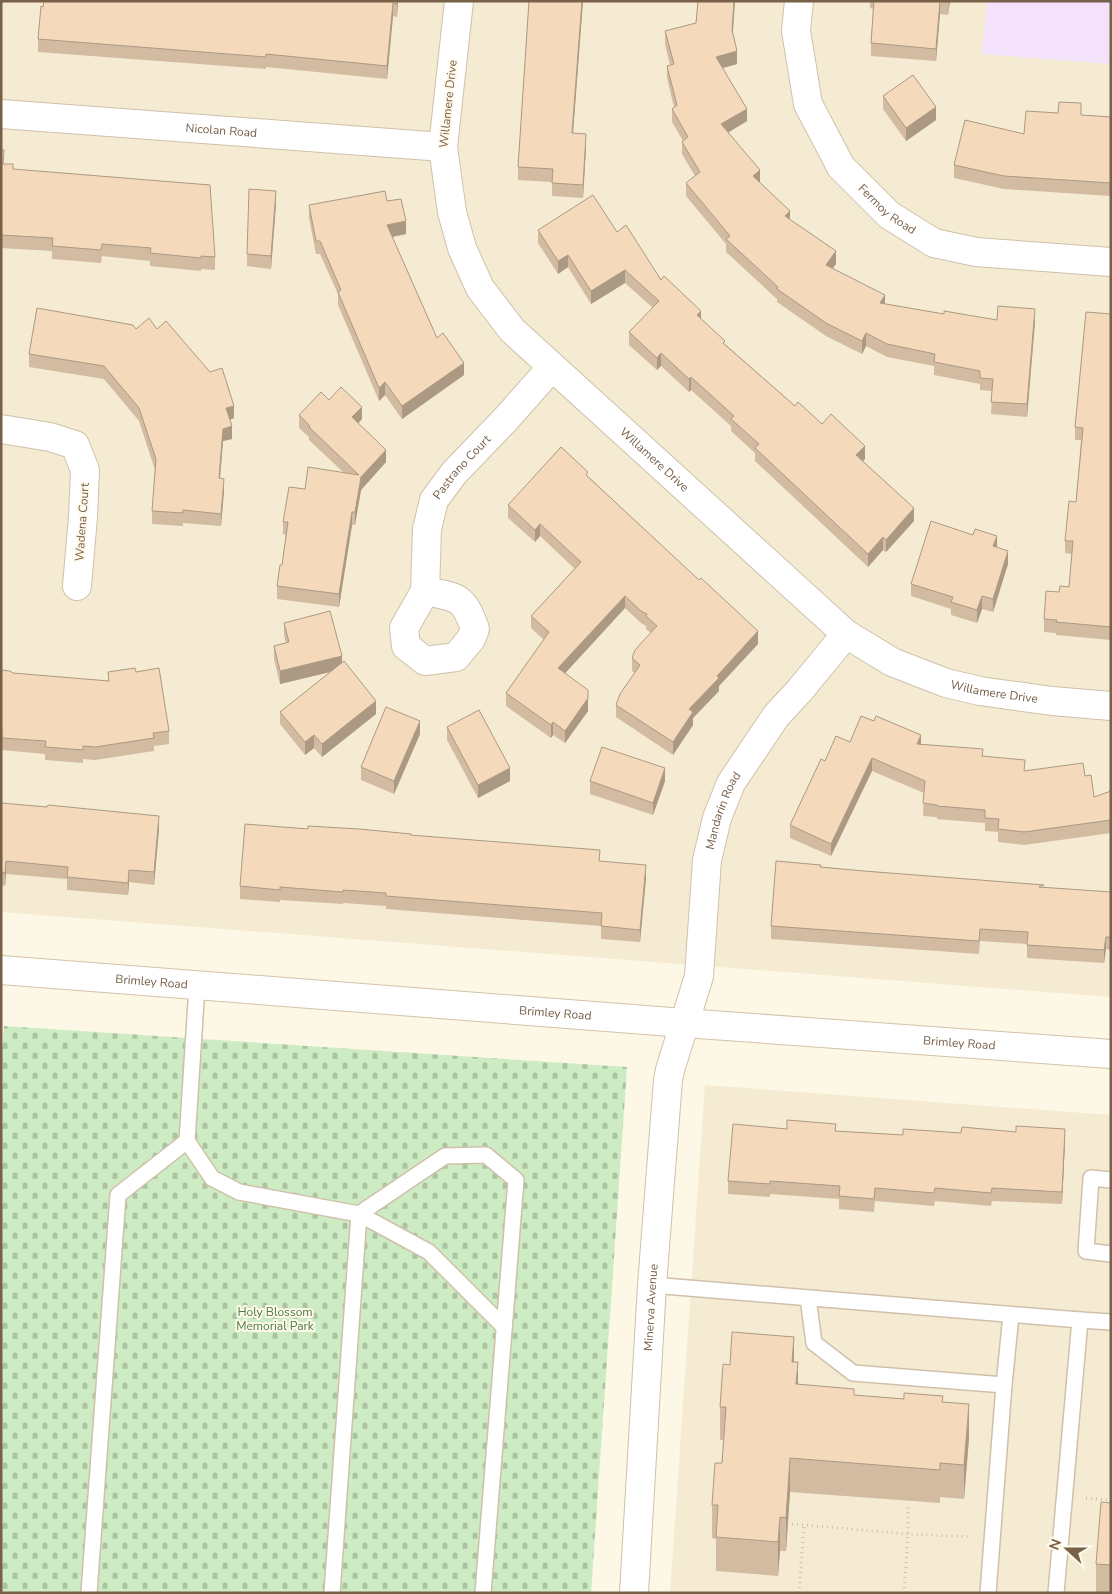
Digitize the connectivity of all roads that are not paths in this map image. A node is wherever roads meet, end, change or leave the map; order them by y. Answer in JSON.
{"nodes":[{"id":1,"x":460,"y":1,"type":"edge"},
{"id":2,"x":799,"y":1,"type":"edge"},
{"id":3,"x":1,"y":114,"type":"edge"},
{"id":4,"x":442,"y":147,"type":"junction"},
{"id":5,"x":1111,"y":262,"type":"edge"},
{"id":6,"x":552,"y":367,"type":"junction"},
{"id":7,"x":1,"y":429,"type":"edge"},
{"id":8,"x":77,"y":586,"type":"dead end"},
{"id":9,"x":425,"y":591,"type":"dead end"},
{"id":10,"x":846,"y":634,"type":"junction"},
{"id":11,"x":1111,"y":706,"type":"edge"},
{"id":12,"x":1,"y":970,"type":"edge"},
{"id":13,"x":197,"y":986,"type":"junction"},
{"id":14,"x":684,"y":1023,"type":"junction"},
{"id":15,"x":1111,"y":1054,"type":"edge"},
{"id":16,"x":187,"y":1141,"type":"junction"},
{"id":17,"x":1111,"y":1180,"type":"edge"},
{"id":18,"x":359,"y":1214,"type":"junction"},
{"id":19,"x":1111,"y":1254,"type":"edge"},
{"id":20,"x":652,"y":1285,"type":"junction"},
{"id":21,"x":808,"y":1298,"type":"junction"},
{"id":22,"x":1011,"y":1315,"type":"junction"},
{"id":23,"x":1080,"y":1320,"type":"junction"},
{"id":24,"x":1111,"y":1322,"type":"edge"},
{"id":25,"x":504,"y":1327,"type":"junction"},
{"id":26,"x":1004,"y":1385,"type":"junction"},
{"id":27,"x":89,"y":1593,"type":"edge"},
{"id":28,"x":332,"y":1593,"type":"edge"},
{"id":29,"x":483,"y":1593,"type":"edge"},
{"id":30,"x":634,"y":1593,"type":"edge"},
{"id":31,"x":988,"y":1593,"type":"edge"},
{"id":32,"x":1056,"y":1593,"type":"edge"}],
"edges":[{"from":1,"to":4,"type":"street","name":"Willamere Drive"},
{"from":2,"to":5,"type":"street","name":"Fermoy Road"},
{"from":3,"to":4,"type":"street","name":"Nicolan Road"},
{"from":4,"to":6,"type":"street","name":"Willamere Drive"},
{"from":6,"to":9,"type":"street","name":"Pastrano Court"},
{"from":6,"to":10,"type":"street","name":"Willamere Drive"},
{"from":7,"to":8,"type":"street","name":"Wadena Court"},
{"from":10,"to":11,"type":"street","name":"Willamere Drive"},
{"from":10,"to":14,"type":"street","name":"Mandarin Road"},
{"from":12,"to":13,"type":"street","name":"Brimley Road"},
{"from":13,"to":14,"type":"street","name":"Brimley Road"},
{"from":13,"to":16,"type":"lane"},
{"from":14,"to":15,"type":"street","name":"Brimley Road"},
{"from":14,"to":20,"type":"street","name":"Minerva Avenue"},
{"from":16,"to":18,"type":"lane"},
{"from":16,"to":27,"type":"lane"},
{"from":17,"to":19,"type":"lane"},
{"from":18,"to":25,"type":"lane"},
{"from":18,"to":25,"type":"lane"},
{"from":18,"to":28,"type":"lane"},
{"from":20,"to":21,"type":"lane"},
{"from":20,"to":30,"type":"street","name":"Minerva Avenue"},
{"from":21,"to":22,"type":"lane"},
{"from":21,"to":26,"type":"lane"},
{"from":22,"to":23,"type":"lane"},
{"from":22,"to":26,"type":"lane"},
{"from":23,"to":24,"type":"lane"},
{"from":23,"to":32,"type":"lane"},
{"from":25,"to":29,"type":"lane"},
{"from":26,"to":31,"type":"lane"}]}
